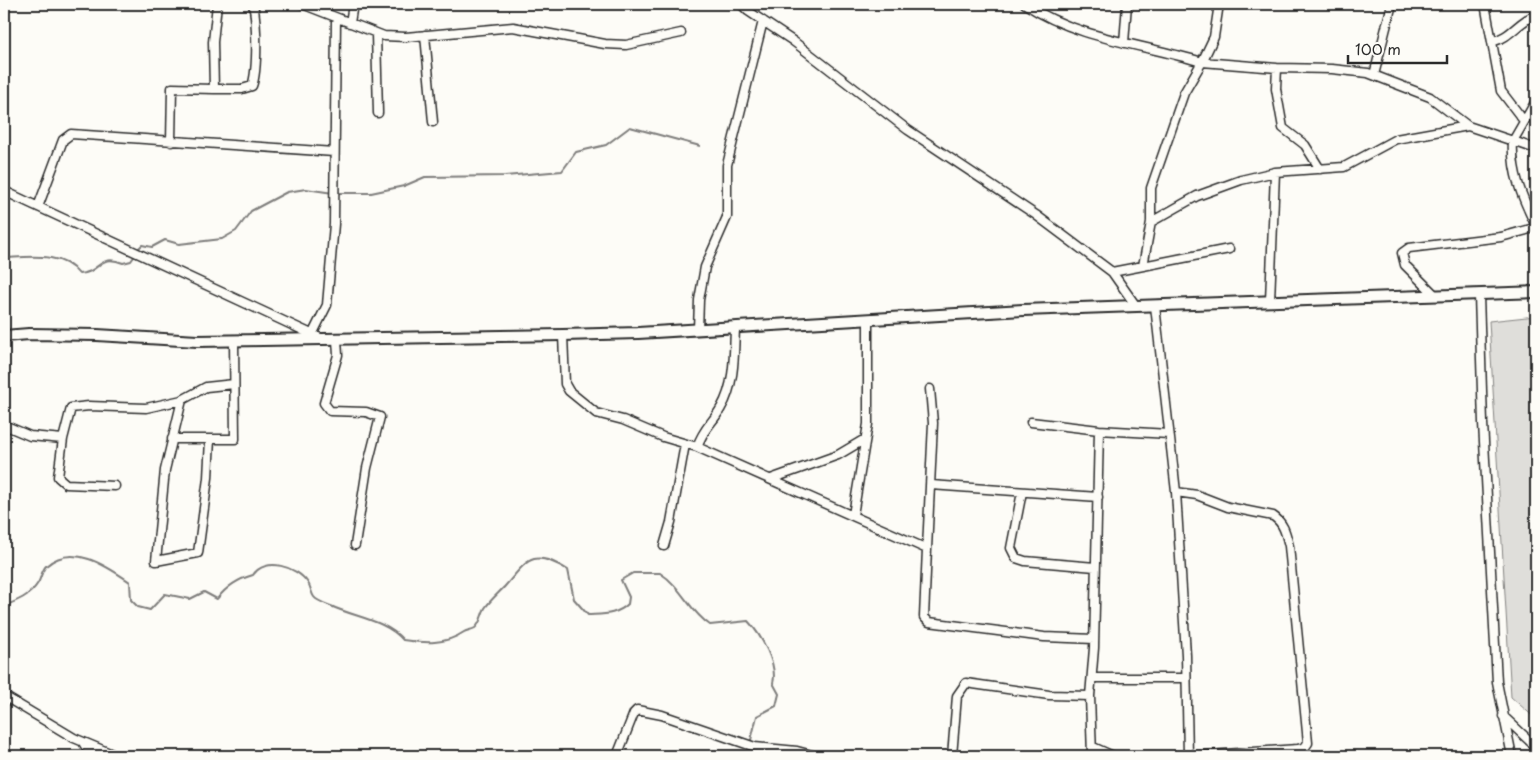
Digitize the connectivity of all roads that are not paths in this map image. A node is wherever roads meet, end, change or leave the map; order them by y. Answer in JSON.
{"nodes":[{"id":1,"x":217,"y":4,"type":"edge"},
{"id":2,"x":254,"y":4,"type":"edge"},
{"id":3,"x":302,"y":4,"type":"edge"},
{"id":4,"x":353,"y":4,"type":"edge"},
{"id":5,"x":741,"y":4,"type":"edge"},
{"id":6,"x":1025,"y":4,"type":"edge"},
{"id":7,"x":1127,"y":4,"type":"edge"},
{"id":8,"x":1219,"y":4,"type":"edge"},
{"id":9,"x":1392,"y":4,"type":"edge"},
{"id":10,"x":1485,"y":4,"type":"edge"},
{"id":11,"x":313,"y":6,"type":"edge"},
{"id":12,"x":748,"y":8,"type":"edge"},
{"id":13,"x":1536,"y":15,"type":"edge"},
{"id":14,"x":336,"y":18,"type":"junction"},
{"id":15,"x":763,"y":21,"type":"junction"},
{"id":16,"x":350,"y":23,"type":"junction"},
{"id":17,"x":376,"y":33,"type":"junction"},
{"id":18,"x":681,"y":33,"type":"dead end"},
{"id":19,"x":425,"y":35,"type":"junction"},
{"id":20,"x":1492,"y":42,"type":"junction"},
{"id":21,"x":1124,"y":44,"type":"junction"},
{"id":22,"x":1202,"y":62,"type":"junction"},
{"id":23,"x":1277,"y":68,"type":"junction"},
{"id":24,"x":1374,"y":75,"type":"junction"},
{"id":25,"x":214,"y":89,"type":"junction"},
{"id":26,"x":1536,"y":101,"type":"edge"},
{"id":27,"x":378,"y":113,"type":"dead end"},
{"id":28,"x":1524,"y":121,"type":"junction"},
{"id":29,"x":434,"y":122,"type":"dead end"},
{"id":30,"x":1468,"y":126,"type":"junction"},
{"id":31,"x":1513,"y":141,"type":"junction"},
{"id":32,"x":171,"y":142,"type":"junction"},
{"id":33,"x":1536,"y":149,"type":"edge"},
{"id":34,"x":334,"y":152,"type":"junction"},
{"id":35,"x":1320,"y":169,"type":"junction"},
{"id":36,"x":1276,"y":172,"type":"junction"},
{"id":37,"x":4,"y":191,"type":"edge"},
{"id":38,"x":38,"y":207,"type":"junction"},
{"id":39,"x":1151,"y":222,"type":"junction"},
{"id":40,"x":1229,"y":249,"type":"dead end"},
{"id":41,"x":1143,"y":266,"type":"junction"},
{"id":42,"x":1112,"y":272,"type":"junction"},
{"id":43,"x":1536,"y":292,"type":"edge"},
{"id":44,"x":1479,"y":295,"type":"junction"},
{"id":45,"x":1436,"y":296,"type":"junction"},
{"id":46,"x":1270,"y":302,"type":"junction"},
{"id":47,"x":1136,"y":306,"type":"junction"},
{"id":48,"x":1155,"y":306,"type":"junction"},
{"id":49,"x":868,"y":319,"type":"junction"},
{"id":50,"x":735,"y":327,"type":"junction"},
{"id":51,"x":698,"y":330,"type":"junction"},
{"id":52,"x":312,"y":335,"type":"junction"},
{"id":53,"x":563,"y":335,"type":"junction"},
{"id":54,"x":4,"y":336,"type":"edge"},
{"id":55,"x":324,"y":340,"type":"junction"},
{"id":56,"x":337,"y":340,"type":"junction"},
{"id":57,"x":234,"y":341,"type":"junction"},
{"id":58,"x":234,"y":384,"type":"junction"},
{"id":59,"x":930,"y":389,"type":"dead end"},
{"id":60,"x":182,"y":400,"type":"junction"},
{"id":61,"x":1032,"y":422,"type":"dead end"},
{"id":62,"x":4,"y":425,"type":"edge"},
{"id":63,"x":1099,"y":430,"type":"junction"},
{"id":64,"x":1169,"y":434,"type":"junction"},
{"id":65,"x":63,"y":438,"type":"junction"},
{"id":66,"x":172,"y":438,"type":"junction"},
{"id":67,"x":865,"y":438,"type":"junction"},
{"id":68,"x":210,"y":440,"type":"junction"},
{"id":69,"x":685,"y":444,"type":"junction"},
{"id":70,"x":697,"y":447,"type":"junction"},
{"id":71,"x":771,"y":479,"type":"junction"},
{"id":72,"x":931,"y":485,"type":"junction"},
{"id":73,"x":115,"y":486,"type":"dead end"},
{"id":74,"x":1022,"y":492,"type":"junction"},
{"id":75,"x":1176,"y":492,"type":"junction"},
{"id":76,"x":1098,"y":497,"type":"junction"},
{"id":77,"x":853,"y":515,"type":"junction"},
{"id":78,"x":355,"y":545,"type":"dead end"},
{"id":79,"x":664,"y":546,"type":"dead end"},
{"id":80,"x":927,"y":549,"type":"junction"},
{"id":81,"x":1095,"y":567,"type":"junction"},
{"id":82,"x":1094,"y":639,"type":"junction"},
{"id":83,"x":1093,"y":678,"type":"junction"},
{"id":84,"x":1185,"y":678,"type":"junction"},
{"id":85,"x":4,"y":696,"type":"edge"},
{"id":86,"x":1090,"y":696,"type":"junction"},
{"id":87,"x":1503,"y":716,"type":"junction"},
{"id":88,"x":81,"y":741,"type":"junction"},
{"id":89,"x":1093,"y":746,"type":"junction"},
{"id":90,"x":1536,"y":746,"type":"edge"},
{"id":91,"x":92,"y":756,"type":"edge"},
{"id":92,"x":117,"y":756,"type":"edge"},
{"id":93,"x":617,"y":756,"type":"edge"},
{"id":94,"x":816,"y":756,"type":"edge"},
{"id":95,"x":952,"y":756,"type":"edge"},
{"id":96,"x":1092,"y":756,"type":"edge"},
{"id":97,"x":1114,"y":756,"type":"edge"},
{"id":98,"x":1188,"y":756,"type":"edge"},
{"id":99,"x":1196,"y":756,"type":"edge"},
{"id":100,"x":1512,"y":756,"type":"edge"}],
"edges":[{"from":1,"to":25,"type":"street"},
{"from":2,"to":25,"type":"street"},
{"from":3,"to":11,"type":"street"},
{"from":4,"to":16,"type":"street"},
{"from":5,"to":12,"type":"street"},
{"from":6,"to":21,"type":"street"},
{"from":7,"to":21,"type":"street"},
{"from":8,"to":22,"type":"street"},
{"from":9,"to":24,"type":"street"},
{"from":10,"to":20,"type":"street"},
{"from":11,"to":14,"type":"street"},
{"from":12,"to":15,"type":"street"},
{"from":13,"to":20,"type":"street"},
{"from":14,"to":16,"type":"street"},
{"from":14,"to":34,"type":"street"},
{"from":15,"to":42,"type":"street"},
{"from":15,"to":51,"type":"street"},
{"from":16,"to":17,"type":"street"},
{"from":17,"to":19,"type":"street"},
{"from":17,"to":27,"type":"street"},
{"from":18,"to":19,"type":"street"},
{"from":19,"to":29,"type":"street"},
{"from":20,"to":28,"type":"street"},
{"from":21,"to":22,"type":"street"},
{"from":22,"to":23,"type":"street"},
{"from":22,"to":39,"type":"street"},
{"from":23,"to":24,"type":"street"},
{"from":23,"to":35,"type":"street"},
{"from":24,"to":30,"type":"street"},
{"from":25,"to":32,"type":"street"},
{"from":26,"to":28,"type":"street"},
{"from":28,"to":31,"type":"street"},
{"from":30,"to":31,"type":"street"},
{"from":30,"to":35,"type":"street"},
{"from":31,"to":33,"type":"street"},
{"from":31,"to":45,"type":"street"},
{"from":32,"to":34,"type":"street"},
{"from":32,"to":38,"type":"street"},
{"from":34,"to":52,"type":"street"},
{"from":35,"to":36,"type":"street"},
{"from":36,"to":39,"type":"street"},
{"from":36,"to":46,"type":"street"},
{"from":37,"to":38,"type":"street"},
{"from":38,"to":52,"type":"street"},
{"from":39,"to":41,"type":"street"},
{"from":40,"to":41,"type":"street"},
{"from":41,"to":42,"type":"street"},
{"from":42,"to":47,"type":"street"},
{"from":43,"to":44,"type":"main road"},
{"from":44,"to":45,"type":"main road"},
{"from":44,"to":87,"type":"street"},
{"from":45,"to":46,"type":"main road"},
{"from":46,"to":48,"type":"main road"},
{"from":47,"to":48,"type":"main road"},
{"from":47,"to":49,"type":"main road"},
{"from":48,"to":64,"type":"street"},
{"from":49,"to":50,"type":"main road"},
{"from":49,"to":67,"type":"street"},
{"from":50,"to":51,"type":"main road"},
{"from":50,"to":70,"type":"street"},
{"from":51,"to":53,"type":"main road"},
{"from":52,"to":55,"type":"street"},
{"from":53,"to":56,"type":"main road"},
{"from":53,"to":69,"type":"street"},
{"from":54,"to":57,"type":"main road"},
{"from":55,"to":56,"type":"main road"},
{"from":55,"to":57,"type":"main road"},
{"from":56,"to":78,"type":"street"},
{"from":57,"to":58,"type":"street"},
{"from":58,"to":60,"type":"street"},
{"from":58,"to":68,"type":"street"},
{"from":59,"to":72,"type":"street"},
{"from":60,"to":65,"type":"street"},
{"from":60,"to":66,"type":"street"},
{"from":61,"to":63,"type":"street"},
{"from":62,"to":65,"type":"street"},
{"from":63,"to":64,"type":"street"},
{"from":63,"to":76,"type":"street"},
{"from":64,"to":75,"type":"street"},
{"from":65,"to":73,"type":"street"},
{"from":66,"to":68,"type":"street"},
{"from":66,"to":68,"type":"street"},
{"from":67,"to":71,"type":"street"},
{"from":67,"to":77,"type":"street"},
{"from":69,"to":70,"type":"street"},
{"from":69,"to":79,"type":"street"},
{"from":70,"to":71,"type":"street"},
{"from":71,"to":77,"type":"street"},
{"from":72,"to":74,"type":"street"},
{"from":72,"to":80,"type":"street"},
{"from":74,"to":76,"type":"street"},
{"from":74,"to":81,"type":"street"},
{"from":75,"to":84,"type":"street"},
{"from":75,"to":99,"type":"street"},
{"from":76,"to":81,"type":"street"},
{"from":77,"to":80,"type":"street"},
{"from":80,"to":82,"type":"street"},
{"from":81,"to":82,"type":"street"},
{"from":82,"to":83,"type":"street"},
{"from":83,"to":84,"type":"street"},
{"from":83,"to":86,"type":"street"},
{"from":84,"to":98,"type":"street"},
{"from":85,"to":88,"type":"street"},
{"from":86,"to":89,"type":"street"},
{"from":86,"to":95,"type":"street"},
{"from":87,"to":90,"type":"street"},
{"from":87,"to":100,"type":"street"},
{"from":88,"to":91,"type":"street"},
{"from":88,"to":92,"type":"street"},
{"from":89,"to":96,"type":"street"},
{"from":89,"to":97,"type":"street"},
{"from":93,"to":94,"type":"street"}]}
